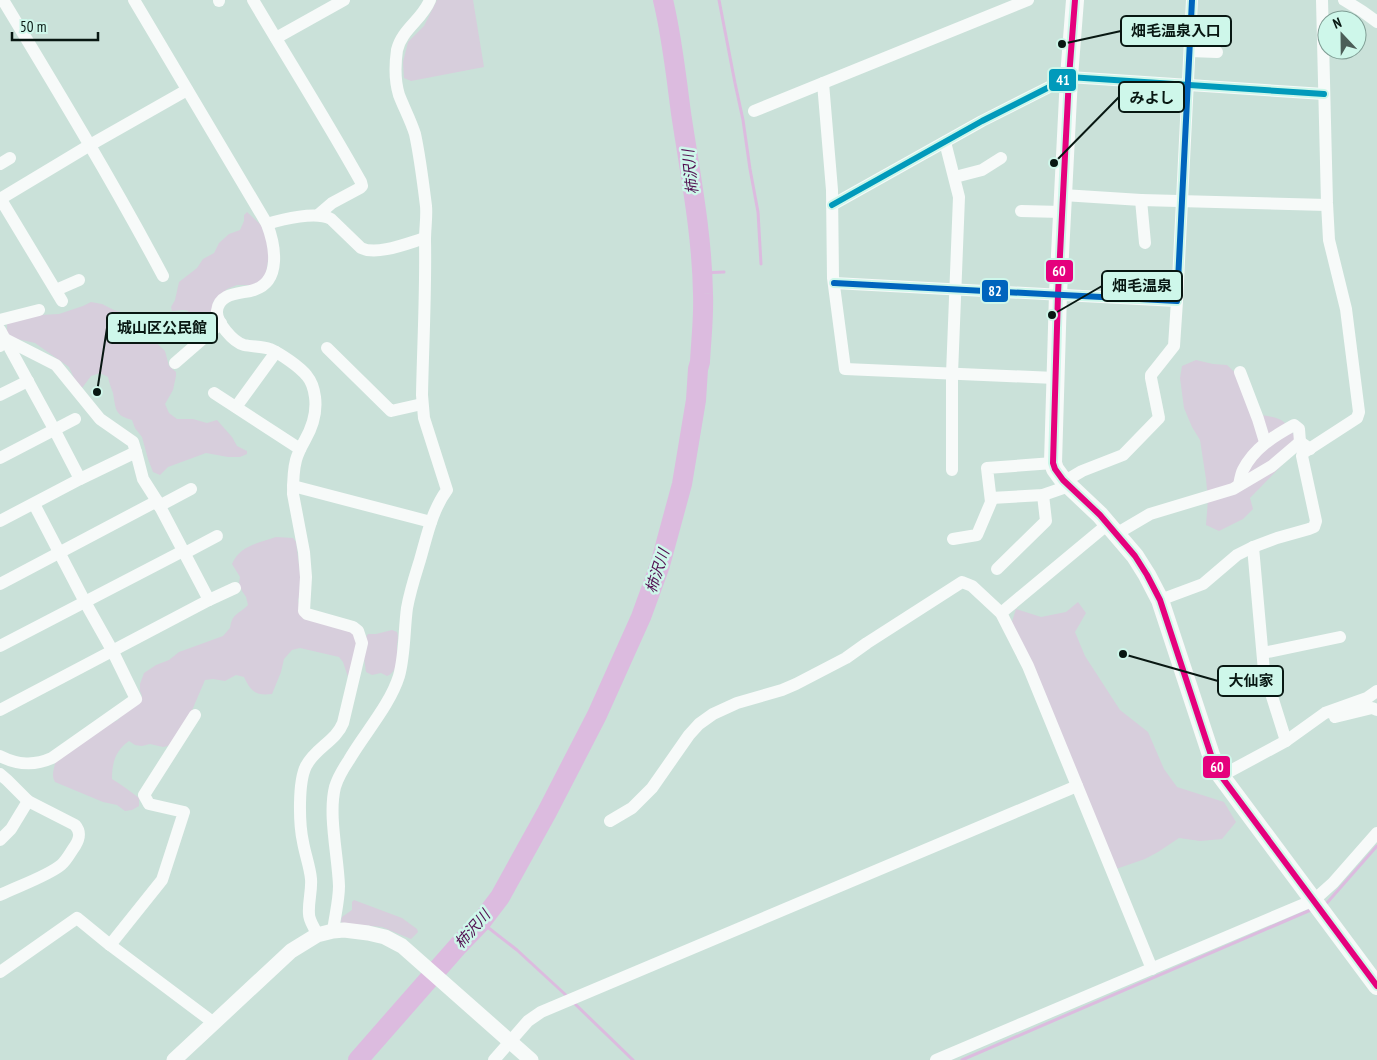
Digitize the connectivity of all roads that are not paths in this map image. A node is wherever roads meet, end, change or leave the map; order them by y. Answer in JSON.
{"nodes":[{"id":1,"x":3,"y":0,"type":"edge"},
{"id":2,"x":134,"y":0,"type":"edge"},
{"id":3,"x":253,"y":0,"type":"edge"},
{"id":4,"x":344,"y":0,"type":"edge"},
{"id":5,"x":430,"y":0,"type":"edge"},
{"id":6,"x":1028,"y":0,"type":"edge"},
{"id":7,"x":1075,"y":0,"type":"edge"},
{"id":8,"x":1192,"y":0,"type":"edge"},
{"id":9,"x":1322,"y":0,"type":"edge"},
{"id":10,"x":1344,"y":0,"type":"edge"},
{"id":11,"x":1377,"y":22,"type":"edge"},
{"id":12,"x":276,"y":38,"type":"junction"},
{"id":13,"x":1190,"y":51,"type":"junction"},
{"id":14,"x":1217,"y":52,"type":"dead end"},
{"id":15,"x":1068,"y":77,"type":"junction"},
{"id":16,"x":823,"y":83,"type":"junction"},
{"id":17,"x":1188,"y":85,"type":"junction"},
{"id":18,"x":187,"y":90,"type":"junction"},
{"id":19,"x":1324,"y":94,"type":"junction"},
{"id":20,"x":754,"y":112,"type":"dead end"},
{"id":21,"x":946,"y":142,"type":"junction"},
{"id":22,"x":90,"y":145,"type":"junction"},
{"id":23,"x":1001,"y":158,"type":"dead end"},
{"id":24,"x":955,"y":177,"type":"junction"},
{"id":25,"x":0,"y":199,"type":"edge"},
{"id":26,"x":1141,"y":200,"type":"junction"},
{"id":27,"x":1182,"y":201,"type":"junction"},
{"id":28,"x":1063,"y":204,"type":"junction"},
{"id":29,"x":832,"y":205,"type":"junction"},
{"id":30,"x":1327,"y":205,"type":"junction"},
{"id":31,"x":1021,"y":211,"type":"dead end"},
{"id":32,"x":318,"y":215,"type":"junction"},
{"id":33,"x":267,"y":224,"type":"junction"},
{"id":34,"x":425,"y":238,"type":"junction"},
{"id":35,"x":1145,"y":243,"type":"dead end"},
{"id":36,"x":163,"y":276,"type":"dead end"},
{"id":37,"x":79,"y":280,"type":"dead end"},
{"id":38,"x":834,"y":283,"type":"junction"},
{"id":39,"x":56,"y":290,"type":"junction"},
{"id":40,"x":956,"y":290,"type":"junction"},
{"id":41,"x":1058,"y":294,"type":"junction"},
{"id":42,"x":62,"y":301,"type":"dead end"},
{"id":43,"x":1177,"y":302,"type":"junction"},
{"id":44,"x":39,"y":310,"type":"dead end"},
{"id":45,"x":0,"y":320,"type":"edge"},
{"id":46,"x":221,"y":323,"type":"junction"},
{"id":47,"x":2,"y":338,"type":"edge"},
{"id":48,"x":327,"y":348,"type":"dead end"},
{"id":49,"x":276,"y":352,"type":"junction"},
{"id":50,"x":175,"y":363,"type":"dead end"},
{"id":51,"x":1240,"y":372,"type":"dead end"},
{"id":52,"x":952,"y":374,"type":"junction"},
{"id":53,"x":1055,"y":378,"type":"junction"},
{"id":54,"x":28,"y":381,"type":"junction"},
{"id":55,"x":214,"y":392,"type":"dead end"},
{"id":56,"x":0,"y":396,"type":"edge"},
{"id":57,"x":422,"y":404,"type":"junction"},
{"id":58,"x":236,"y":407,"type":"junction"},
{"id":59,"x":74,"y":420,"type":"dead end"},
{"id":60,"x":54,"y":429,"type":"junction"},
{"id":61,"x":1265,"y":442,"type":"junction"},
{"id":62,"x":1306,"y":446,"type":"junction"},
{"id":63,"x":300,"y":449,"type":"junction"},
{"id":64,"x":136,"y":452,"type":"junction"},
{"id":65,"x":0,"y":458,"type":"edge"},
{"id":66,"x":1053,"y":463,"type":"junction"},
{"id":67,"x":952,"y":470,"type":"dead end"},
{"id":68,"x":80,"y":479,"type":"junction"},
{"id":69,"x":1067,"y":483,"type":"junction"},
{"id":70,"x":1239,"y":485,"type":"junction"},
{"id":71,"x":293,"y":486,"type":"junction"},
{"id":72,"x":191,"y":489,"type":"dead end"},
{"id":73,"x":1043,"y":495,"type":"junction"},
{"id":74,"x":991,"y":498,"type":"junction"},
{"id":75,"x":158,"y":503,"type":"junction"},
{"id":76,"x":34,"y":504,"type":"junction"},
{"id":77,"x":0,"y":522,"type":"edge"},
{"id":78,"x":431,"y":522,"type":"junction"},
{"id":79,"x":1112,"y":529,"type":"junction"},
{"id":80,"x":217,"y":536,"type":"dead end"},
{"id":81,"x":953,"y":539,"type":"dead end"},
{"id":82,"x":1253,"y":547,"type":"junction"},
{"id":83,"x":60,"y":552,"type":"junction"},
{"id":84,"x":184,"y":552,"type":"junction"},
{"id":85,"x":997,"y":568,"type":"dead end"},
{"id":86,"x":0,"y":584,"type":"edge"},
{"id":87,"x":235,"y":588,"type":"dead end"},
{"id":88,"x":209,"y":600,"type":"junction"},
{"id":89,"x":1160,"y":600,"type":"junction"},
{"id":90,"x":85,"y":602,"type":"junction"},
{"id":91,"x":1001,"y":613,"type":"junction"},
{"id":92,"x":1340,"y":636,"type":"dead end"},
{"id":93,"x":0,"y":646,"type":"edge"},
{"id":94,"x":112,"y":650,"type":"junction"},
{"id":95,"x":1263,"y":652,"type":"junction"},
{"id":96,"x":1377,"y":691,"type":"edge"},
{"id":97,"x":0,"y":710,"type":"edge"},
{"id":98,"x":1377,"y":710,"type":"edge"},
{"id":99,"x":195,"y":715,"type":"dead end"},
{"id":100,"x":1316,"y":720,"type":"junction"},
{"id":101,"x":1286,"y":741,"type":"junction"},
{"id":102,"x":0,"y":756,"type":"edge"},
{"id":103,"x":0,"y":774,"type":"edge"},
{"id":104,"x":1221,"y":776,"type":"junction"},
{"id":105,"x":1077,"y":786,"type":"junction"},
{"id":106,"x":28,"y":801,"type":"junction"},
{"id":107,"x":610,"y":822,"type":"dead end"},
{"id":108,"x":1377,"y":832,"type":"edge"},
{"id":109,"x":0,"y":840,"type":"edge"},
{"id":110,"x":0,"y":895,"type":"edge"},
{"id":111,"x":1317,"y":904,"type":"junction"},
{"id":112,"x":332,"y":931,"type":"junction"},
{"id":113,"x":317,"y":935,"type":"junction"},
{"id":114,"x":110,"y":945,"type":"junction"},
{"id":115,"x":1152,"y":969,"type":"junction"},
{"id":116,"x":0,"y":971,"type":"edge"},
{"id":117,"x":1377,"y":986,"type":"edge"},
{"id":118,"x":214,"y":1023,"type":"junction"},
{"id":119,"x":511,"y":1042,"type":"junction"},
{"id":120,"x":174,"y":1060,"type":"edge"},
{"id":121,"x":494,"y":1060,"type":"edge"},
{"id":122,"x":531,"y":1060,"type":"edge"},
{"id":123,"x":936,"y":1060,"type":"edge"}],
"edges":[{"from":1,"to":22,"type":"street"},
{"from":2,"to":18,"type":"street"},
{"from":3,"to":12,"type":"street"},
{"from":4,"to":12,"type":"street"},
{"from":5,"to":34,"type":"street"},
{"from":6,"to":16,"type":"street"},
{"from":7,"to":15,"type":"main road"},
{"from":8,"to":13,"type":"street"},
{"from":9,"to":19,"type":"street"},
{"from":10,"to":11,"type":"street"},
{"from":12,"to":32,"type":"street"},
{"from":13,"to":14,"type":"street"},
{"from":13,"to":17,"type":"street"},
{"from":15,"to":17,"type":"street"},
{"from":15,"to":21,"type":"street"},
{"from":15,"to":28,"type":"main road"},
{"from":16,"to":20,"type":"street"},
{"from":16,"to":29,"type":"street"},
{"from":17,"to":19,"type":"street"},
{"from":17,"to":27,"type":"street"},
{"from":18,"to":22,"type":"street"},
{"from":18,"to":33,"type":"street"},
{"from":19,"to":30,"type":"street"},
{"from":21,"to":24,"type":"street"},
{"from":21,"to":29,"type":"street"},
{"from":22,"to":25,"type":"street"},
{"from":22,"to":36,"type":"street"},
{"from":23,"to":24,"type":"street"},
{"from":24,"to":40,"type":"street"},
{"from":25,"to":39,"type":"street"},
{"from":26,"to":27,"type":"street"},
{"from":26,"to":28,"type":"street"},
{"from":26,"to":35,"type":"street"},
{"from":27,"to":30,"type":"street"},
{"from":27,"to":43,"type":"street"},
{"from":28,"to":31,"type":"street"},
{"from":28,"to":41,"type":"main road"},
{"from":29,"to":38,"type":"street"},
{"from":30,"to":62,"type":"street"},
{"from":32,"to":33,"type":"street"},
{"from":32,"to":34,"type":"street"},
{"from":33,"to":46,"type":"street"},
{"from":34,"to":57,"type":"street"},
{"from":37,"to":39,"type":"street"},
{"from":38,"to":40,"type":"street"},
{"from":38,"to":52,"type":"street"},
{"from":39,"to":42,"type":"street"},
{"from":40,"to":41,"type":"street"},
{"from":40,"to":52,"type":"street"},
{"from":41,"to":43,"type":"street"},
{"from":41,"to":53,"type":"main road"},
{"from":43,"to":69,"type":"street"},
{"from":44,"to":45,"type":"street"},
{"from":46,"to":49,"type":"street"},
{"from":46,"to":50,"type":"street"},
{"from":47,"to":54,"type":"street"},
{"from":47,"to":64,"type":"street"},
{"from":48,"to":57,"type":"street"},
{"from":49,"to":58,"type":"street"},
{"from":49,"to":63,"type":"street"},
{"from":51,"to":61,"type":"street"},
{"from":52,"to":53,"type":"street"},
{"from":52,"to":67,"type":"street"},
{"from":53,"to":66,"type":"main road"},
{"from":54,"to":56,"type":"street"},
{"from":54,"to":60,"type":"street"},
{"from":55,"to":58,"type":"street"},
{"from":57,"to":78,"type":"street"},
{"from":58,"to":63,"type":"street"},
{"from":59,"to":60,"type":"street"},
{"from":60,"to":65,"type":"street"},
{"from":60,"to":68,"type":"street"},
{"from":61,"to":62,"type":"street"},
{"from":61,"to":70,"type":"street"},
{"from":62,"to":70,"type":"street"},
{"from":62,"to":82,"type":"street"},
{"from":63,"to":71,"type":"street"},
{"from":64,"to":68,"type":"street"},
{"from":64,"to":75,"type":"street"},
{"from":66,"to":69,"type":"main road"},
{"from":66,"to":74,"type":"street"},
{"from":68,"to":76,"type":"street"},
{"from":69,"to":73,"type":"street"},
{"from":69,"to":79,"type":"main road"},
{"from":70,"to":79,"type":"street"},
{"from":71,"to":78,"type":"street"},
{"from":71,"to":113,"type":"street"},
{"from":72,"to":75,"type":"street"},
{"from":73,"to":74,"type":"street"},
{"from":73,"to":85,"type":"street"},
{"from":74,"to":81,"type":"street"},
{"from":75,"to":83,"type":"street"},
{"from":75,"to":84,"type":"street"},
{"from":76,"to":77,"type":"street"},
{"from":76,"to":83,"type":"street"},
{"from":78,"to":112,"type":"street"},
{"from":79,"to":89,"type":"main road"},
{"from":79,"to":91,"type":"street"},
{"from":80,"to":84,"type":"street"},
{"from":82,"to":89,"type":"street"},
{"from":82,"to":95,"type":"street"},
{"from":83,"to":86,"type":"street"},
{"from":83,"to":90,"type":"street"},
{"from":84,"to":88,"type":"street"},
{"from":84,"to":90,"type":"street"},
{"from":87,"to":88,"type":"street"},
{"from":88,"to":94,"type":"street"},
{"from":89,"to":104,"type":"main road"},
{"from":90,"to":93,"type":"street"},
{"from":90,"to":94,"type":"street"},
{"from":91,"to":105,"type":"street"},
{"from":91,"to":107,"type":"street"},
{"from":92,"to":95,"type":"street"},
{"from":94,"to":97,"type":"street"},
{"from":94,"to":102,"type":"street"},
{"from":95,"to":101,"type":"street"},
{"from":96,"to":100,"type":"street"},
{"from":98,"to":100,"type":"street"},
{"from":99,"to":114,"type":"street"},
{"from":100,"to":101,"type":"street"},
{"from":101,"to":104,"type":"street"},
{"from":103,"to":106,"type":"street"},
{"from":104,"to":111,"type":"main road"},
{"from":105,"to":115,"type":"street"},
{"from":105,"to":119,"type":"street"},
{"from":106,"to":109,"type":"street"},
{"from":106,"to":110,"type":"street"},
{"from":108,"to":111,"type":"street"},
{"from":111,"to":115,"type":"street"},
{"from":111,"to":117,"type":"main road"},
{"from":112,"to":113,"type":"street"},
{"from":112,"to":119,"type":"street"},
{"from":113,"to":118,"type":"street"},
{"from":114,"to":116,"type":"street"},
{"from":114,"to":118,"type":"street"},
{"from":115,"to":123,"type":"street"},
{"from":118,"to":120,"type":"street"},
{"from":119,"to":121,"type":"street"},
{"from":119,"to":122,"type":"street"}]}
